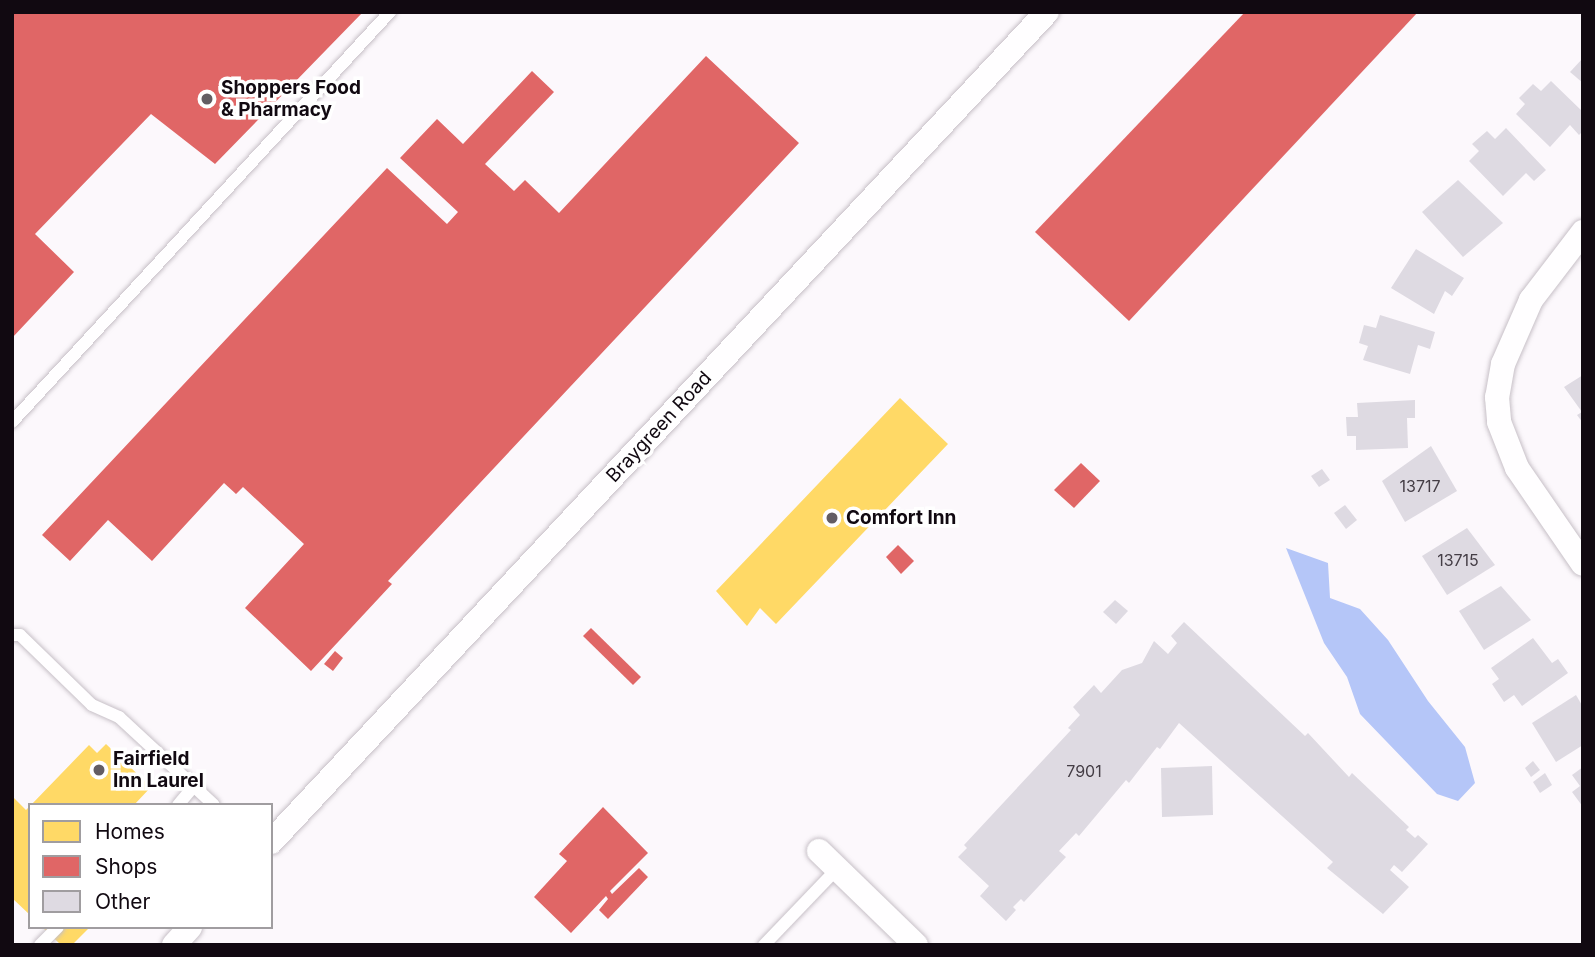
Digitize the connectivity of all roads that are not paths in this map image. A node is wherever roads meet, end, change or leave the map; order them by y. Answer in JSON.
{"nodes":[{"id":1,"x":390,"y":12,"type":"edge"},
{"id":2,"x":1047,"y":12,"type":"edge"},
{"id":3,"x":1583,"y":232,"type":"edge"},
{"id":4,"x":12,"y":422,"type":"edge"},
{"id":5,"x":1583,"y":564,"type":"edge"},
{"id":6,"x":12,"y":635,"type":"edge"},
{"id":7,"x":194,"y":786,"type":"junction"},
{"id":8,"x":179,"y":803,"type":"edge"},
{"id":9,"x":212,"y":803,"type":"edge"},
{"id":10,"x":273,"y":840,"type":"edge"},
{"id":11,"x":819,"y":851,"type":"dead end"},
{"id":12,"x":837,"y":869,"type":"junction"},
{"id":13,"x":56,"y":929,"type":"edge"},
{"id":14,"x":189,"y":929,"type":"edge"},
{"id":15,"x":40,"y":945,"type":"edge"},
{"id":16,"x":174,"y":945,"type":"edge"},
{"id":17,"x":764,"y":945,"type":"edge"},
{"id":18,"x":916,"y":945,"type":"edge"}],
"edges":[{"from":1,"to":4,"type":"lane"},
{"from":2,"to":10,"type":"street","name":"Braygreen Road"},
{"from":3,"to":5,"type":"street"},
{"from":6,"to":7,"type":"lane"},
{"from":7,"to":8,"type":"lane"},
{"from":7,"to":9,"type":"lane"},
{"from":11,"to":12,"type":"street"},
{"from":12,"to":17,"type":"lane"},
{"from":12,"to":18,"type":"street"},
{"from":13,"to":15,"type":"lane"},
{"from":14,"to":16,"type":"street"}]}
